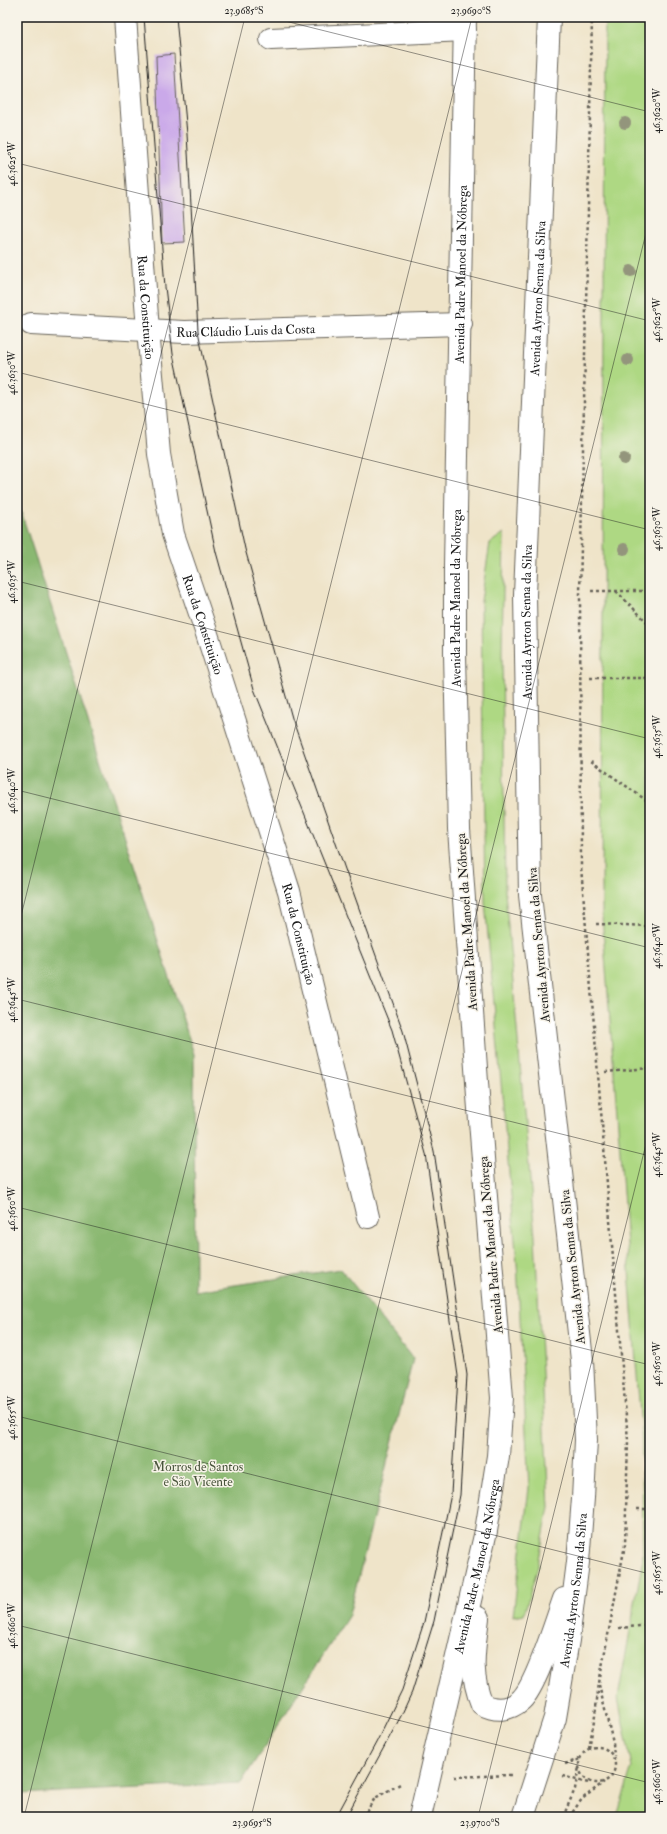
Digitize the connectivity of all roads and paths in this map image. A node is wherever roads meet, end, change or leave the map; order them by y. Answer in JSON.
{"nodes":[{"id":1,"x":125,"y":17,"type":"edge"},
{"id":2,"x":549,"y":17,"type":"edge"},
{"id":3,"x":592,"y":17,"type":"edge"},
{"id":4,"x":465,"y":24,"type":"edge"},
{"id":5,"x":272,"y":39,"type":"dead end"},
{"id":6,"x":31,"y":324,"type":"dead end"},
{"id":7,"x":461,"y":324,"type":"junction"},
{"id":8,"x":148,"y":330,"type":"junction"},
{"id":9,"x":591,"y":591,"type":"dead end"},
{"id":10,"x":615,"y":591,"type":"junction"},
{"id":11,"x":650,"y":591,"type":"edge"},
{"id":12,"x":650,"y":625,"type":"edge"},
{"id":13,"x":590,"y":678,"type":"dead end"},
{"id":14,"x":650,"y":678,"type":"edge"},
{"id":15,"x":591,"y":761,"type":"dead end"},
{"id":16,"x":650,"y":803,"type":"edge"},
{"id":17,"x":596,"y":924,"type":"dead end"},
{"id":18,"x":650,"y":926,"type":"edge"},
{"id":19,"x":650,"y":1068,"type":"edge"},
{"id":20,"x":605,"y":1072,"type":"dead end"},
{"id":21,"x":368,"y":1217,"type":"dead end"},
{"id":22,"x":650,"y":1509,"type":"edge"},
{"id":23,"x":637,"y":1510,"type":"dead end"},
{"id":24,"x":486,"y":1531,"type":"junction"},
{"id":25,"x":578,"y":1562,"type":"junction"},
{"id":26,"x":650,"y":1625,"type":"edge"},
{"id":27,"x":619,"y":1628,"type":"dead end"},
{"id":28,"x":599,"y":1682,"type":"junction"},
{"id":29,"x":589,"y":1748,"type":"junction"},
{"id":30,"x":614,"y":1756,"type":"junction"},
{"id":31,"x":579,"y":1766,"type":"junction"},
{"id":32,"x":538,"y":1773,"type":"junction"},
{"id":33,"x":575,"y":1781,"type":"junction"},
{"id":34,"x":591,"y":1782,"type":"junction"},
{"id":35,"x":605,"y":1782,"type":"junction"},
{"id":36,"x":420,"y":1817,"type":"edge"},
{"id":37,"x":523,"y":1817,"type":"edge"},
{"id":38,"x":563,"y":1817,"type":"edge"},
{"id":39,"x":569,"y":1817,"type":"edge"}],
"edges":[{"from":1,"to":8,"type":"main road","name":"Rua da Constituição"},
{"from":2,"to":25,"type":"main road","name":"Avenida Ayrton Senna da Silva"},
{"from":3,"to":28,"type":"path"},
{"from":4,"to":5,"type":"main road"},
{"from":4,"to":7,"type":"main road","name":"Avenida Padre Manoel da Nóbrega"},
{"from":6,"to":8,"type":"main road","name":"Rua Cláudio Luis da Costa"},
{"from":7,"to":8,"type":"main road","name":"Rua Cláudio Luis da Costa"},
{"from":7,"to":24,"type":"main road","name":"Avenida Padre Manoel da Nóbrega"},
{"from":8,"to":21,"type":"main road","name":"Rua da Constituição"},
{"from":9,"to":10,"type":"path"},
{"from":10,"to":11,"type":"path"},
{"from":10,"to":12,"type":"path"},
{"from":13,"to":14,"type":"path"},
{"from":15,"to":16,"type":"path"},
{"from":17,"to":18,"type":"path"},
{"from":19,"to":20,"type":"path"},
{"from":22,"to":23,"type":"path"},
{"from":24,"to":25,"type":"main road"},
{"from":24,"to":36,"type":"main road","name":"Avenida Padre Manoel da Nóbrega"},
{"from":25,"to":32,"type":"main road","name":"Avenida Ayrton Senna da Silva"},
{"from":26,"to":27,"type":"path"},
{"from":28,"to":29,"type":"path"},
{"from":28,"to":30,"type":"path"},
{"from":29,"to":30,"type":"path"},
{"from":29,"to":31,"type":"path"},
{"from":30,"to":35,"type":"path"},
{"from":31,"to":33,"type":"path"},
{"from":31,"to":34,"type":"path"},
{"from":32,"to":33,"type":"path"},
{"from":32,"to":37,"type":"main road","name":"Avenida Ayrton Senna da Silva"},
{"from":33,"to":34,"type":"path"},
{"from":33,"to":38,"type":"path"},
{"from":34,"to":35,"type":"path"},
{"from":35,"to":39,"type":"path"}]}
